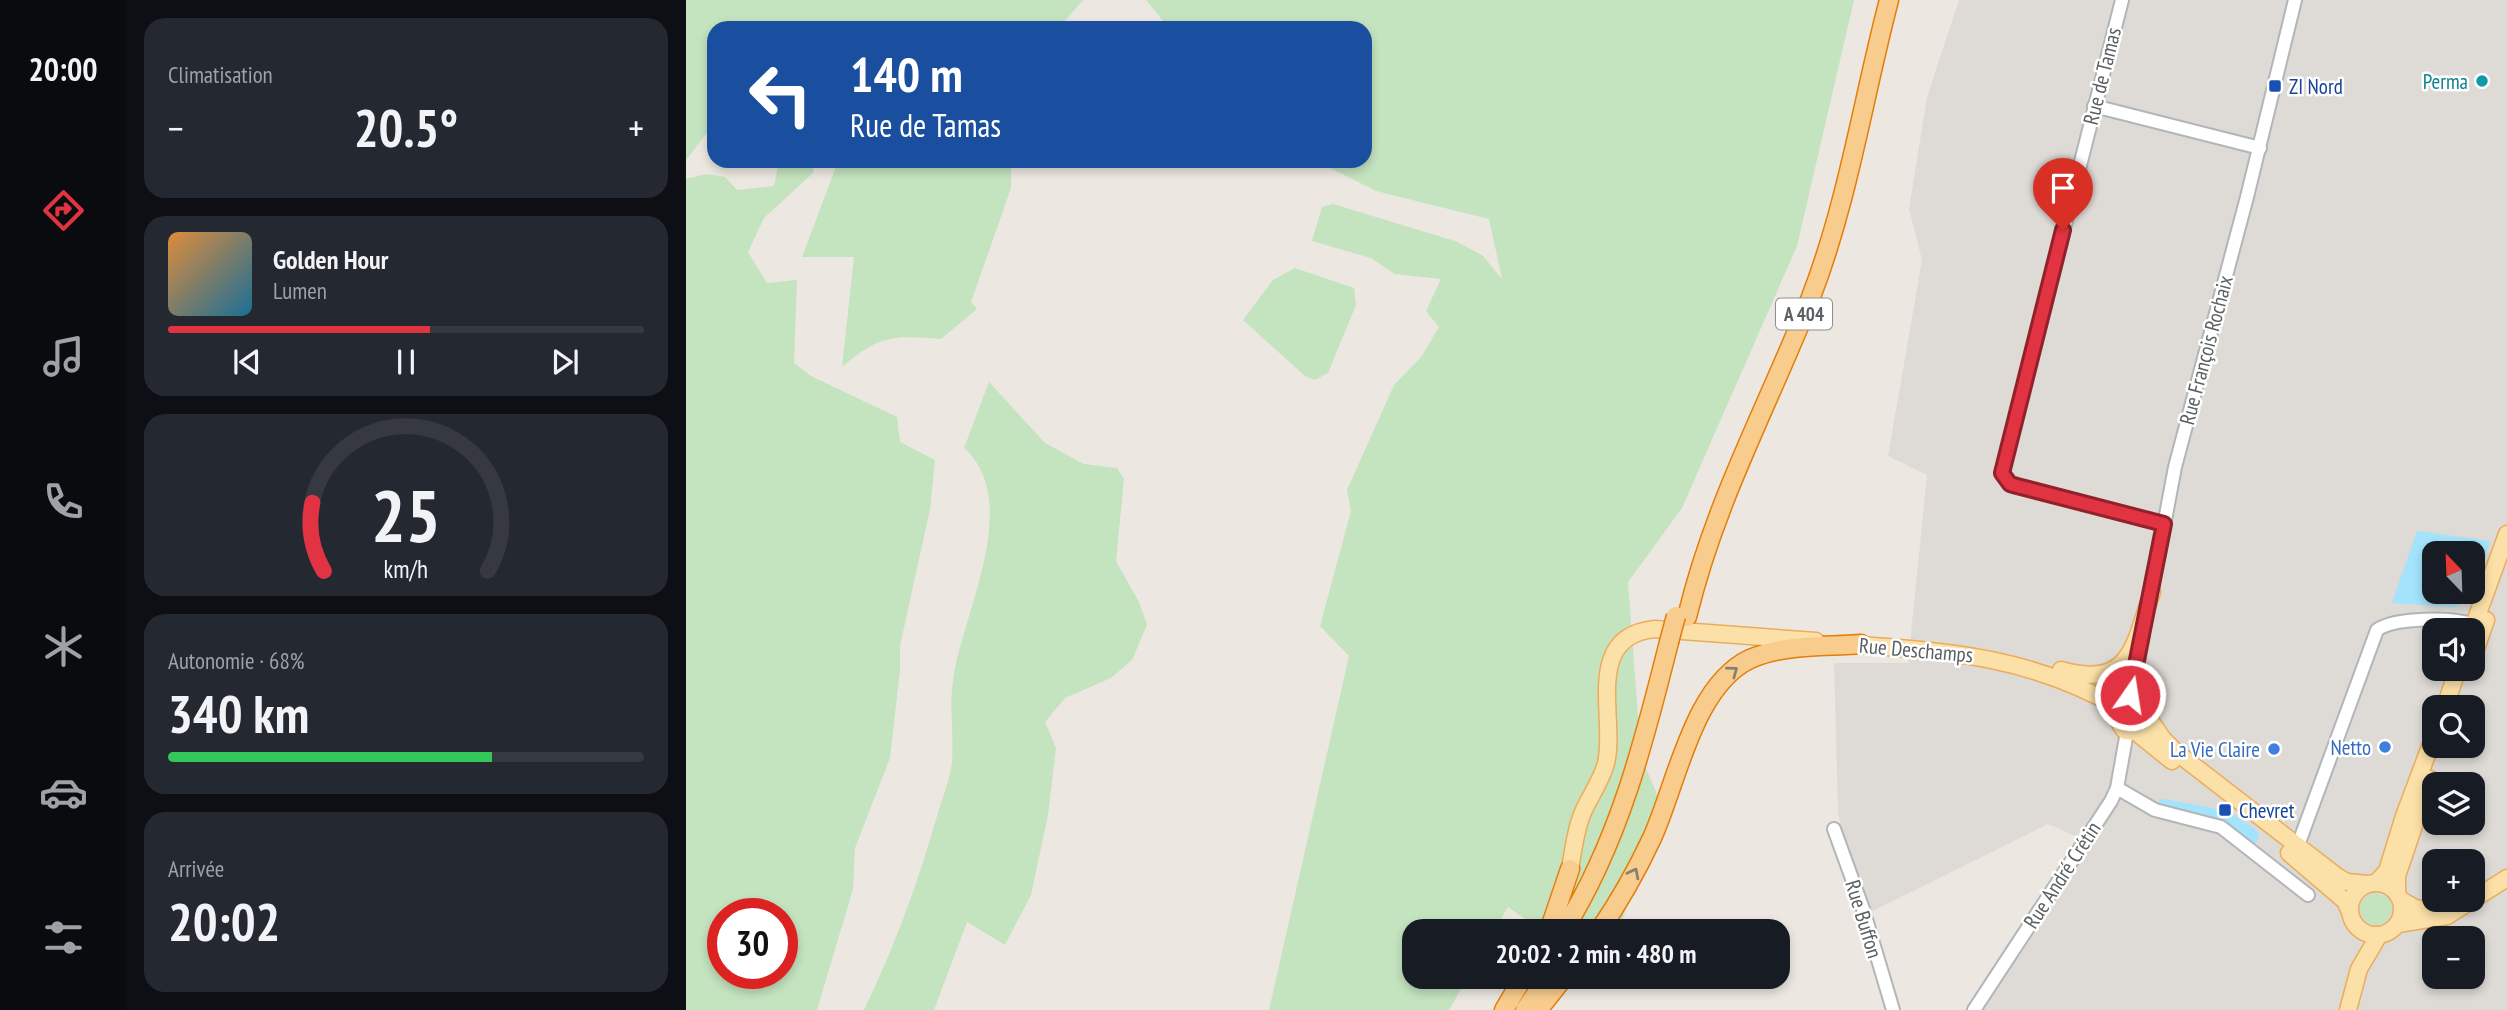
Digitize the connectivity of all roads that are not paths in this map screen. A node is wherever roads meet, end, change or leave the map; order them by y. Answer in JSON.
{"nodes":[{"id":1,"x":1877,"y":0,"type":"edge"},
{"id":2,"x":1889,"y":0,"type":"edge"},
{"id":3,"x":2122,"y":0,"type":"edge"},
{"id":4,"x":2295,"y":0,"type":"edge"},
{"id":5,"x":2094,"y":106,"type":"junction"},
{"id":6,"x":2260,"y":148,"type":"junction"},
{"id":7,"x":2164,"y":524,"type":"junction"},
{"id":8,"x":2507,"y":534,"type":"edge"},
{"id":9,"x":2507,"y":561,"type":"edge"},
{"id":10,"x":2152,"y":592,"type":"junction"},
{"id":11,"x":1681,"y":617,"type":"junction"},
{"id":12,"x":2477,"y":618,"type":"edge"},
{"id":13,"x":2422,"y":621,"type":"edge"},
{"id":14,"x":2485,"y":623,"type":"edge"},
{"id":15,"x":1675,"y":642,"type":"junction"},
{"id":16,"x":1861,"y":645,"type":"junction"},
{"id":17,"x":1944,"y":651,"type":"junction"},
{"id":18,"x":2125,"y":706,"type":"junction"},
{"id":19,"x":2147,"y":714,"type":"junction"},
{"id":20,"x":2132,"y":732,"type":"junction"},
{"id":21,"x":2426,"y":758,"type":"edge"},
{"id":22,"x":2437,"y":758,"type":"edge"},
{"id":23,"x":2117,"y":788,"type":"junction"},
{"id":24,"x":1834,"y":829,"type":"dead end"},
{"id":25,"x":2297,"y":848,"type":"junction"},
{"id":26,"x":1570,"y":869,"type":"joint"},
{"id":27,"x":2507,"y":878,"type":"edge"},
{"id":28,"x":2371,"y":883,"type":"junction"},
{"id":29,"x":2485,"y":891,"type":"edge"},
{"id":30,"x":2308,"y":895,"type":"dead end"},
{"id":31,"x":2399,"y":897,"type":"junction"},
{"id":32,"x":2422,"y":909,"type":"edge"},
{"id":33,"x":2350,"y":912,"type":"junction"},
{"id":34,"x":2453,"y":912,"type":"edge"},
{"id":35,"x":1553,"y":919,"type":"edge"},
{"id":36,"x":1569,"y":919,"type":"edge"},
{"id":37,"x":1582,"y":919,"type":"edge"},
{"id":38,"x":1606,"y":919,"type":"edge"},
{"id":39,"x":2398,"y":924,"type":"junction"},
{"id":40,"x":2358,"y":929,"type":"junction"},
{"id":41,"x":2379,"y":935,"type":"junction"},
{"id":42,"x":2359,"y":970,"type":"junction"},
{"id":43,"x":1516,"y":989,"type":"edge"},
{"id":44,"x":1526,"y":989,"type":"edge"},
{"id":45,"x":1539,"y":989,"type":"edge"},
{"id":46,"x":1555,"y":989,"type":"edge"},
{"id":47,"x":1504,"y":1010,"type":"edge"},
{"id":48,"x":1512,"y":1010,"type":"edge"},
{"id":49,"x":1525,"y":1010,"type":"edge"},
{"id":50,"x":1538,"y":1010,"type":"edge"},
{"id":51,"x":1893,"y":1010,"type":"edge"},
{"id":52,"x":1974,"y":1010,"type":"edge"},
{"id":53,"x":2348,"y":1010,"type":"edge"}],
"edges":[{"from":1,"to":11,"type":"highway","number":"A 404"},
{"from":2,"to":11,"type":"highway","number":"A 404"},
{"from":3,"to":5,"type":"street","name":"Rue de Tamas"},
{"from":4,"to":6,"type":"street","name":"Rue François Rochaix"},
{"from":5,"to":6,"type":"street"},
{"from":5,"to":7,"type":"street","name":"Rue de Tamas"},
{"from":6,"to":7,"type":"street","name":"Rue François Rochaix"},
{"from":7,"to":10,"type":"street","name":"Rue François Rochaix"},
{"from":8,"to":12,"type":"main road"},
{"from":9,"to":14,"type":"main road"},
{"from":10,"to":17,"type":"main road"},
{"from":10,"to":18,"type":"street","name":"Rue François Rochaix"},
{"from":11,"to":15,"type":"highway","number":"A 404"},
{"from":13,"to":25,"type":"street"},
{"from":15,"to":36,"type":"highway","number":"A 404"},
{"from":15,"to":37,"type":"highway","number":"A 404"},
{"from":16,"to":17,"type":"main road","name":"Rue Deschamps"},
{"from":16,"to":26,"type":"main road","name":"Rue Deschamps"},
{"from":38,"to":16,"type":"highway","one_way":true},
{"from":17,"to":18,"type":"main road","name":"Rue Deschamps"},
{"from":18,"to":19,"type":"main road"},
{"from":18,"to":20,"type":"main road"},
{"from":19,"to":20,"type":"main road"},
{"from":19,"to":25,"type":"main road"},
{"from":20,"to":23,"type":"street","name":"Rue André Crétin"},
{"from":20,"to":33,"type":"main road"},
{"from":21,"to":28,"type":"main road"},
{"from":22,"to":31,"type":"main road"},
{"from":23,"to":30,"type":"street"},
{"from":23,"to":52,"type":"street","name":"Rue André Crétin"},
{"from":24,"to":51,"type":"street","name":"Rue Buffon"},
{"from":25,"to":28,"type":"main road"},
{"from":26,"to":35,"type":"highway"},
{"from":27,"to":29,"type":"main road"},
{"from":28,"to":31,"type":"main road"},
{"from":28,"to":33,"type":"main road"},
{"from":31,"to":32,"type":"main road"},
{"from":31,"to":39,"type":"main road"},
{"from":33,"to":40,"type":"main road"},
{"from":34,"to":39,"type":"main road"},
{"from":39,"to":41,"type":"main road"},
{"from":40,"to":41,"type":"main road"},
{"from":40,"to":42,"type":"main road"},
{"from":41,"to":42,"type":"main road"},
{"from":42,"to":53,"type":"main road"},
{"from":43,"to":47,"type":"highway"},
{"from":44,"to":48,"type":"highway"},
{"from":45,"to":49,"type":"highway"},
{"from":46,"to":50,"type":"highway"}]}
